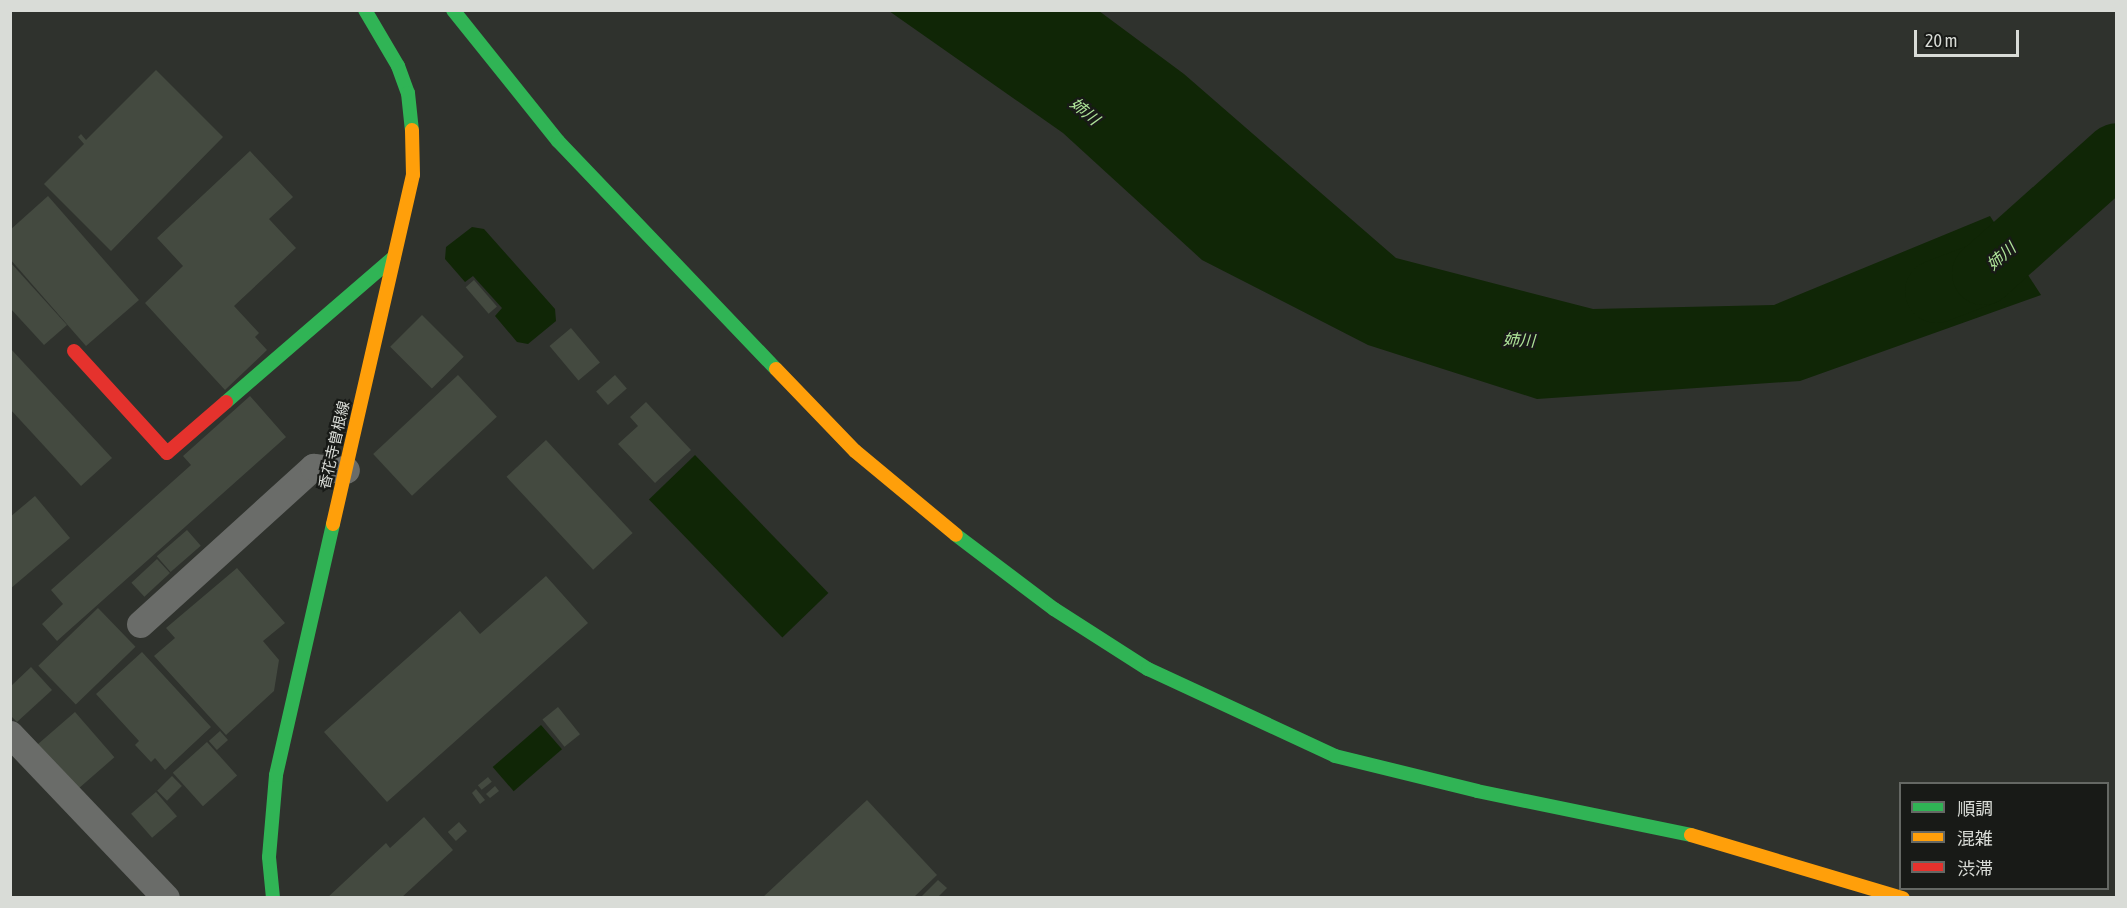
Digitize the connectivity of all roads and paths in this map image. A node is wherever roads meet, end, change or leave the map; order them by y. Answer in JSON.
{"nodes":[{"id":1,"x":365,"y":10,"type":"edge"},
{"id":2,"x":453,"y":10,"type":"edge"},
{"id":3,"x":394,"y":257,"type":"junction"},
{"id":4,"x":74,"y":351,"type":"dead end"},
{"id":5,"x":345,"y":470,"type":"junction"},
{"id":6,"x":140,"y":624,"type":"dead end"},
{"id":7,"x":10,"y":734,"type":"edge"},
{"id":8,"x":166,"y":897,"type":"edge"},
{"id":9,"x":273,"y":897,"type":"edge"},
{"id":10,"x":1903,"y":897,"type":"edge"}],
"edges":[{"from":1,"to":3,"type":"street","name":"香花寺曽根線"},
{"from":2,"to":10,"type":"street"},
{"from":3,"to":4,"type":"street"},
{"from":3,"to":5,"type":"street","name":"香花寺曽根線"},
{"from":5,"to":6,"type":"street"},
{"from":5,"to":9,"type":"street","name":"香花寺曽根線"},
{"from":7,"to":8,"type":"street"}]}
